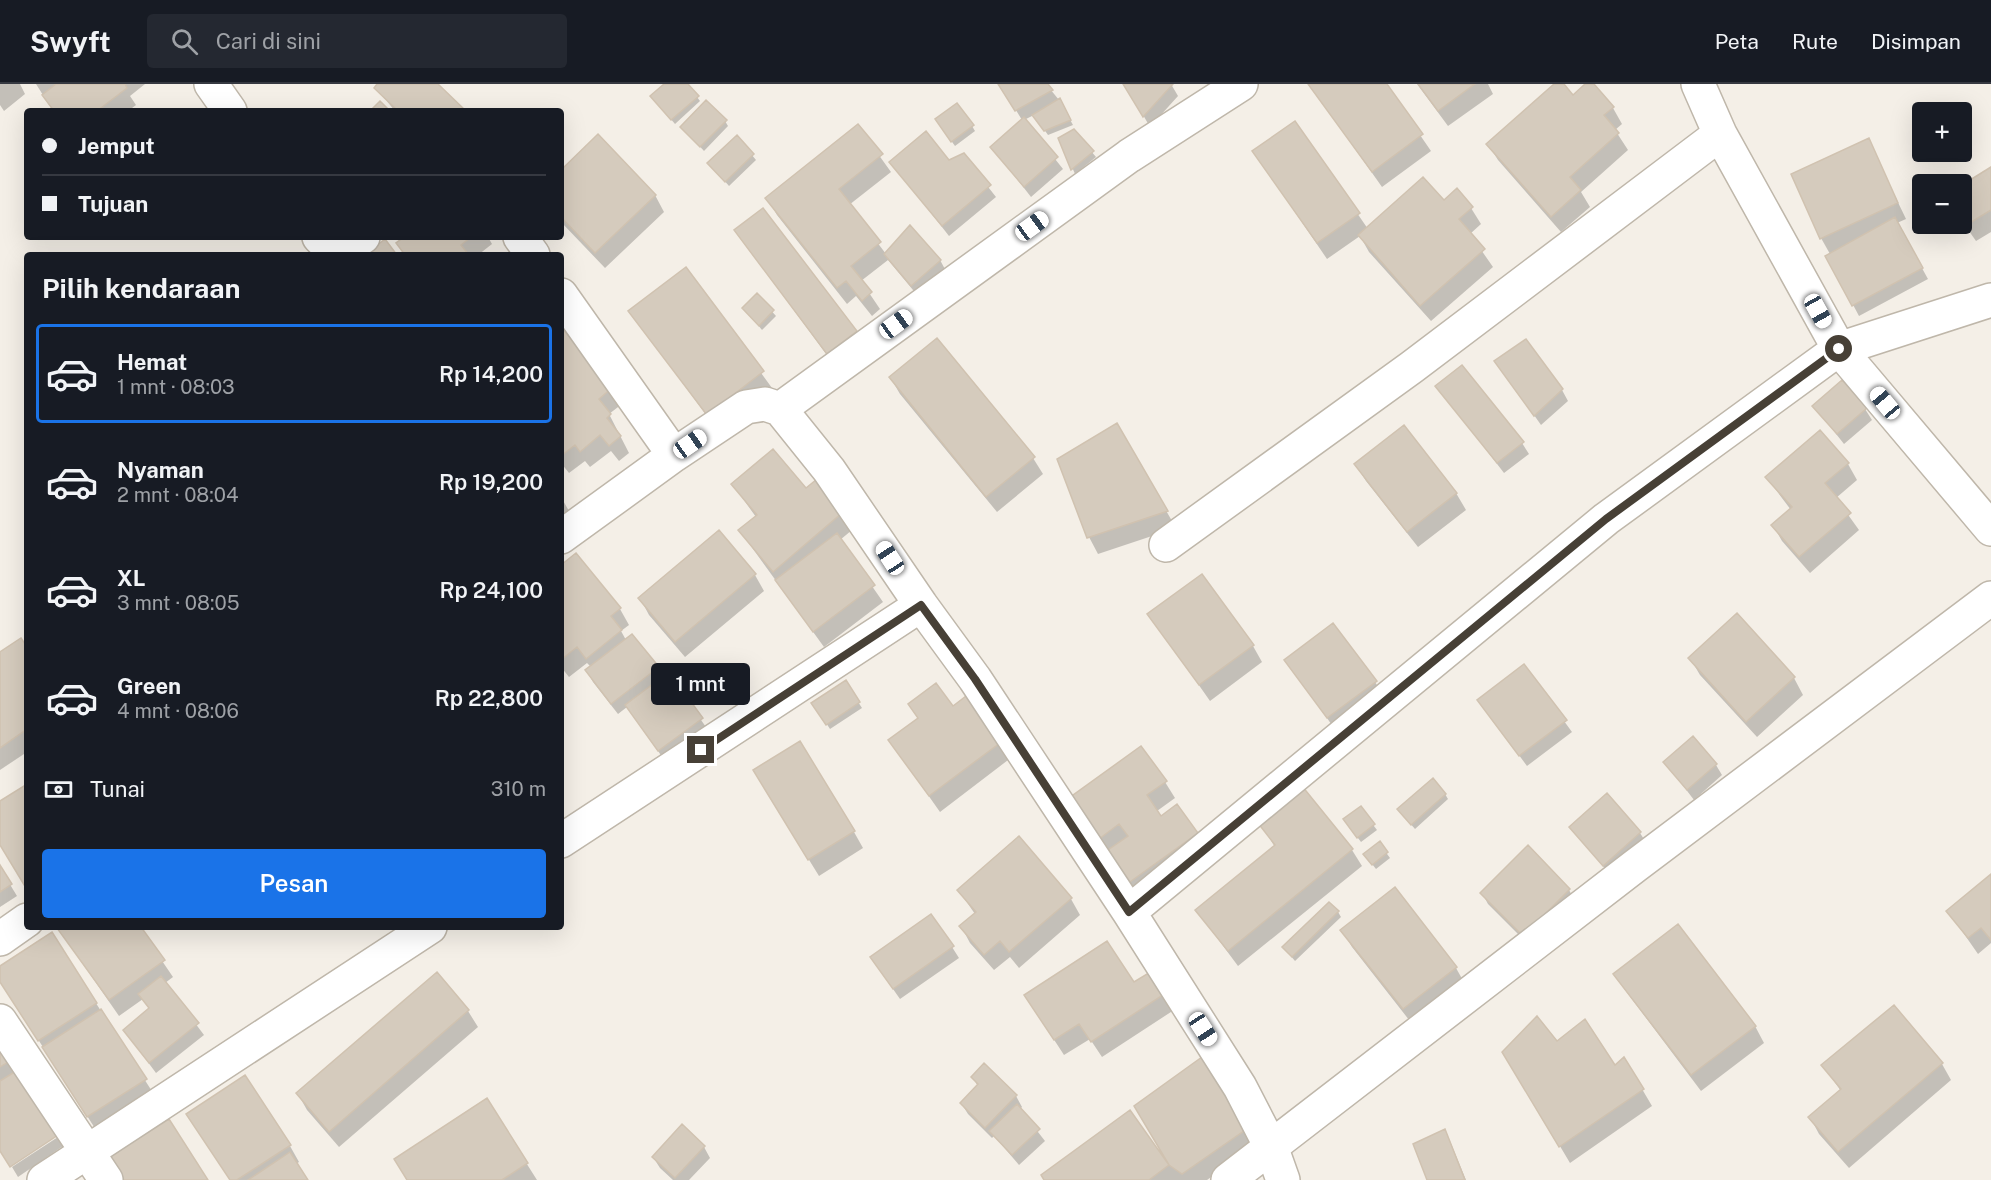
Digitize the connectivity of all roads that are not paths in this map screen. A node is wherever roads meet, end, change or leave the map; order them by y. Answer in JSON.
{"nodes":[{"id":1,"x":212,"y":84,"type":"edge"},
{"id":2,"x":1241,"y":84,"type":"edge"},
{"id":3,"x":1698,"y":84,"type":"edge"},
{"id":4,"x":228,"y":108,"type":"edge"},
{"id":5,"x":1720,"y":134,"type":"junction"},
{"id":6,"x":322,"y":240,"type":"edge"},
{"id":7,"x":357,"y":240,"type":"edge"},
{"id":8,"x":564,"y":299,"type":"edge"},
{"id":9,"x":1991,"y":300,"type":"edge"},
{"id":10,"x":1839,"y":349,"type":"junction"},
{"id":11,"x":780,"y":409,"type":"junction"},
{"id":12,"x":674,"y":454,"type":"junction"},
{"id":13,"x":1991,"y":529,"type":"edge"},
{"id":14,"x":564,"y":535,"type":"edge"},
{"id":15,"x":1166,"y":545,"type":"dead end"},
{"id":16,"x":1991,"y":598,"type":"edge"},
{"id":17,"x":921,"y":605,"type":"junction"},
{"id":18,"x":564,"y":839,"type":"edge"},
{"id":19,"x":1129,"y":912,"type":"junction"},
{"id":20,"x":24,"y":922,"type":"edge"},
{"id":21,"x":425,"y":930,"type":"edge"},
{"id":22,"x":0,"y":939,"type":"edge"},
{"id":23,"x":0,"y":1021,"type":"edge"},
{"id":24,"x":1272,"y":1149,"type":"junction"},
{"id":25,"x":87,"y":1152,"type":"junction"},
{"id":26,"x":44,"y":1180,"type":"edge"},
{"id":27,"x":106,"y":1180,"type":"edge"},
{"id":28,"x":1228,"y":1180,"type":"edge"},
{"id":29,"x":1283,"y":1180,"type":"edge"}],
"edges":[{"from":1,"to":4,"type":"street"},
{"from":2,"to":11,"type":"street"},
{"from":3,"to":5,"type":"street"},
{"from":5,"to":10,"type":"street"},
{"from":5,"to":15,"type":"street"},
{"from":6,"to":7,"type":"street"},
{"from":8,"to":12,"type":"street"},
{"from":9,"to":10,"type":"street"},
{"from":10,"to":13,"type":"street"},
{"from":10,"to":19,"type":"street"},
{"from":11,"to":12,"type":"street"},
{"from":11,"to":17,"type":"street"},
{"from":12,"to":14,"type":"street"},
{"from":16,"to":24,"type":"street"},
{"from":17,"to":18,"type":"street"},
{"from":17,"to":19,"type":"street"},
{"from":19,"to":24,"type":"street"},
{"from":20,"to":22,"type":"street"},
{"from":21,"to":25,"type":"street"},
{"from":23,"to":25,"type":"street"},
{"from":24,"to":28,"type":"street"},
{"from":24,"to":29,"type":"street"},
{"from":25,"to":26,"type":"street"},
{"from":25,"to":27,"type":"street"}]}
